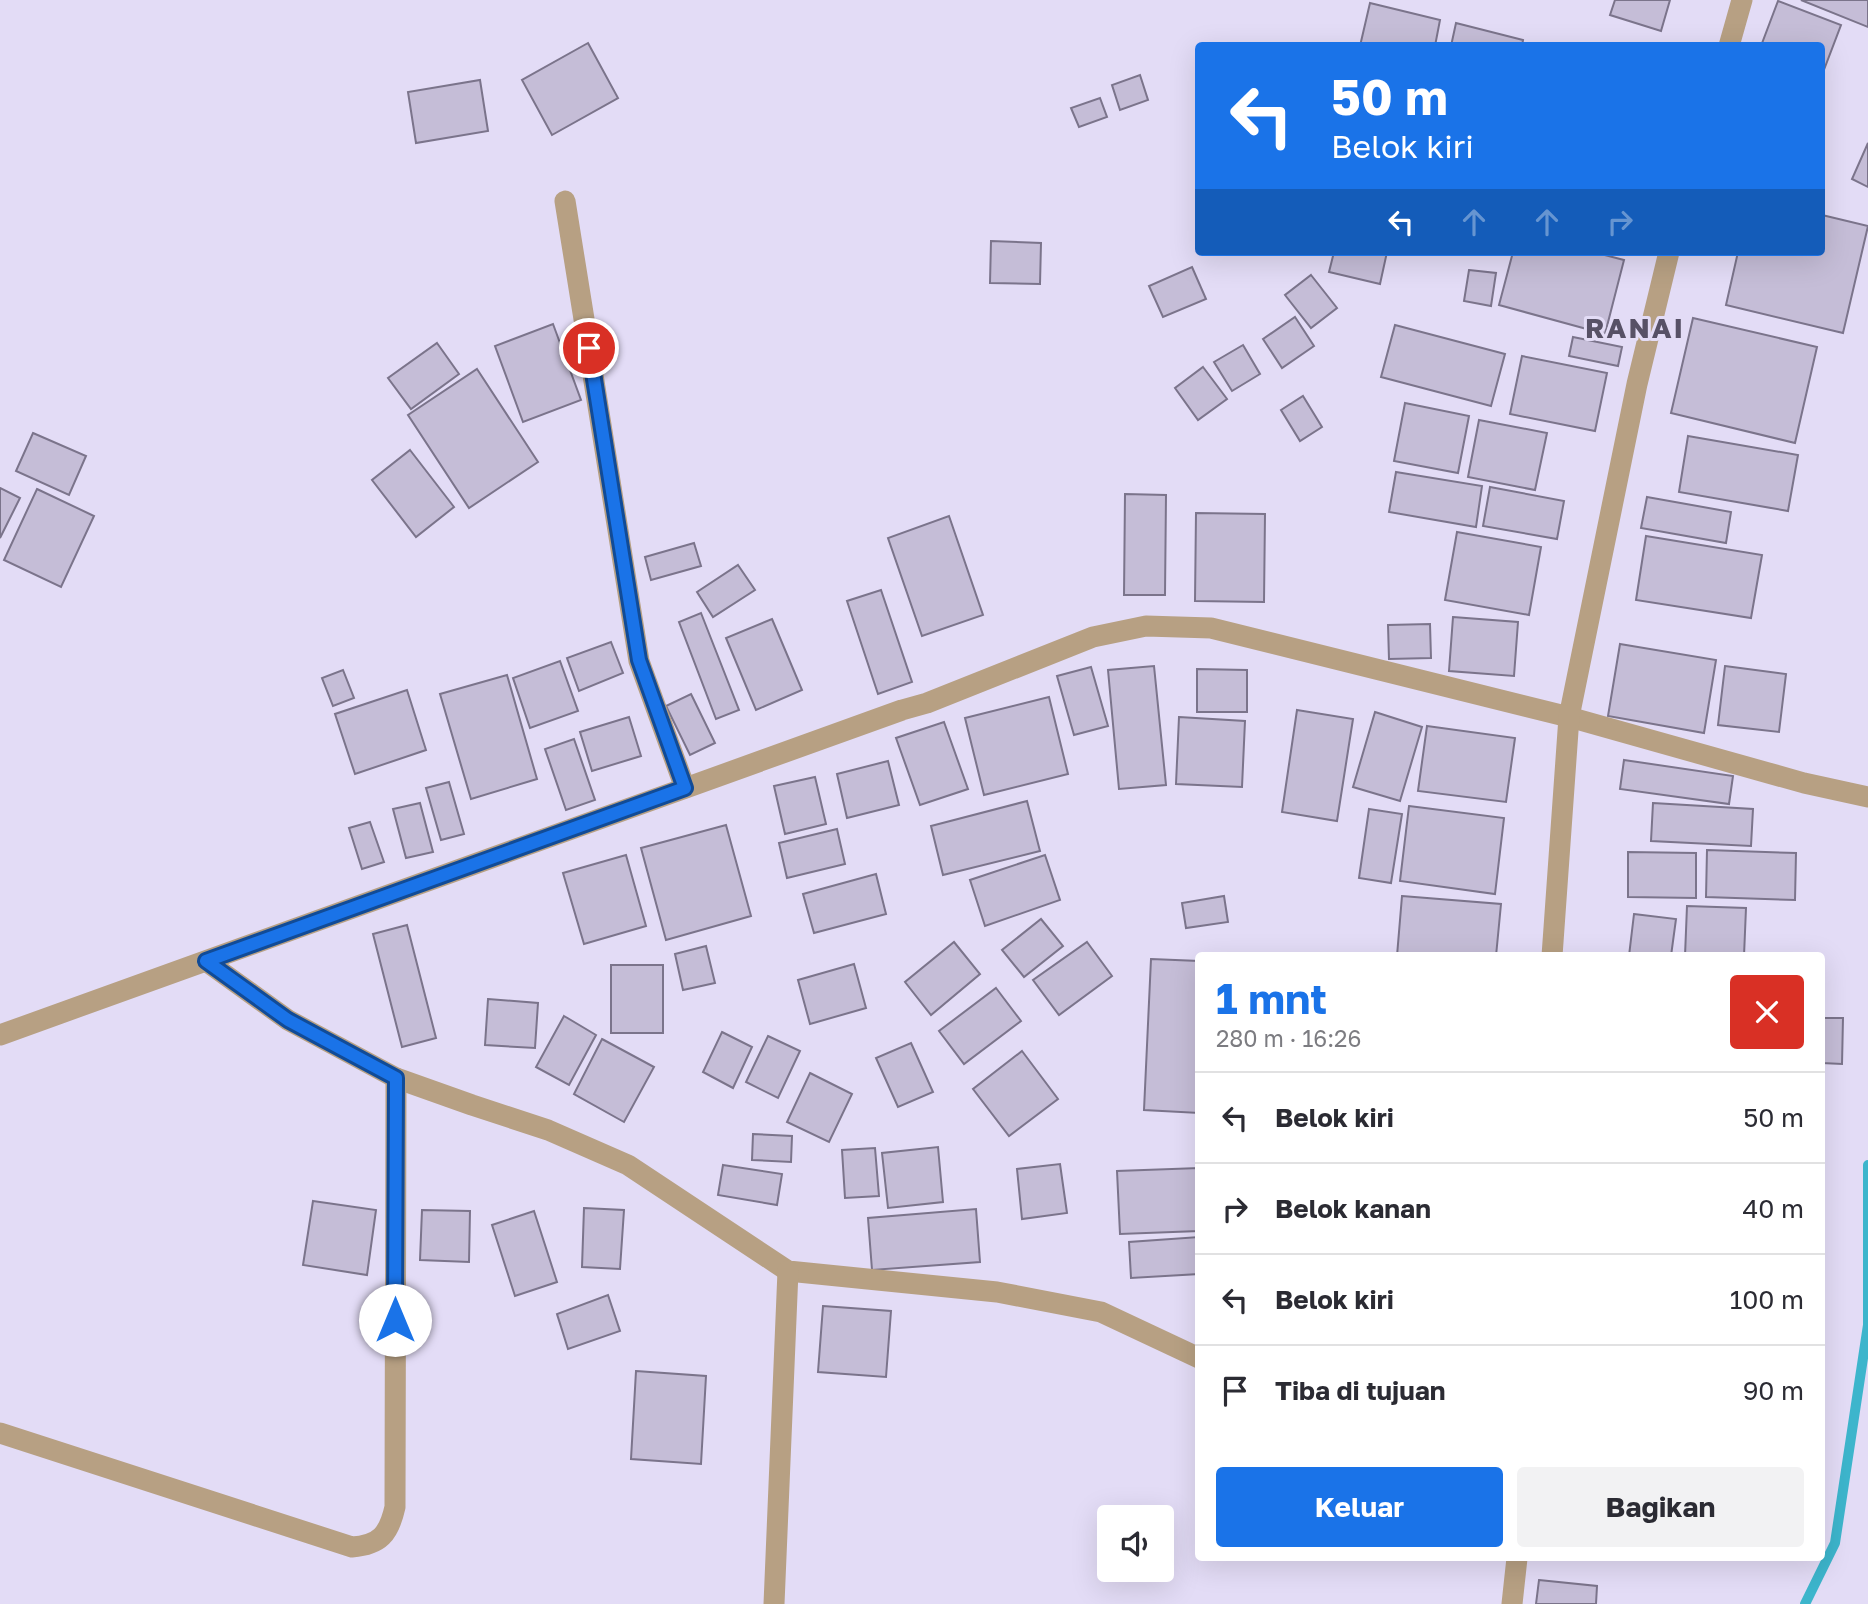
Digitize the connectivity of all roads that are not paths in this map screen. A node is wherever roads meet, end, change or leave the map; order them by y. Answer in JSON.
{"nodes":[{"id":1,"x":1742,"y":0,"type":"edge"},
{"id":2,"x":1729,"y":42,"type":"edge"},
{"id":3,"x":565,"y":201,"type":"dead end"},
{"id":4,"x":1668,"y":256,"type":"edge"},
{"id":5,"x":1569,"y":717,"type":"junction"},
{"id":6,"x":685,"y":788,"type":"junction"},
{"id":7,"x":1868,"y":797,"type":"edge"},
{"id":8,"x":1552,"y":952,"type":"edge"},
{"id":9,"x":206,"y":961,"type":"junction"},
{"id":10,"x":0,"y":1035,"type":"edge"},
{"id":11,"x":396,"y":1078,"type":"junction"},
{"id":12,"x":788,"y":1270,"type":"junction"},
{"id":13,"x":1195,"y":1356,"type":"edge"},
{"id":14,"x":0,"y":1433,"type":"edge"},
{"id":15,"x":1517,"y":1561,"type":"edge"},
{"id":16,"x":774,"y":1604,"type":"edge"},
{"id":17,"x":1512,"y":1604,"type":"edge"}],
"edges":[{"from":1,"to":2,"type":"street"},
{"from":3,"to":6,"type":"street"},
{"from":4,"to":5,"type":"street"},
{"from":5,"to":6,"type":"street"},
{"from":5,"to":7,"type":"street"},
{"from":5,"to":8,"type":"street"},
{"from":6,"to":9,"type":"street"},
{"from":9,"to":10,"type":"street"},
{"from":9,"to":11,"type":"street"},
{"from":11,"to":12,"type":"street"},
{"from":11,"to":14,"type":"street"},
{"from":12,"to":13,"type":"street"},
{"from":12,"to":16,"type":"street"},
{"from":15,"to":17,"type":"street"}]}
